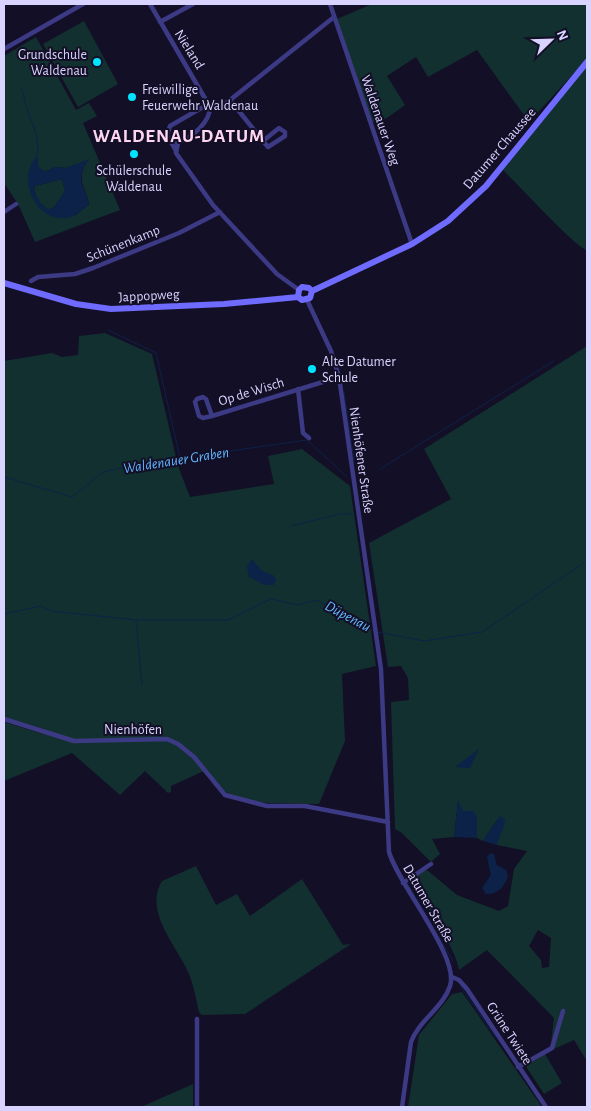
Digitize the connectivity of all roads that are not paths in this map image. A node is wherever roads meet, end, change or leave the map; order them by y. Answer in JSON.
{"nodes":[{"id":1,"x":83,"y":4,"type":"edge"},
{"id":2,"x":150,"y":4,"type":"edge"},
{"id":3,"x":193,"y":4,"type":"edge"},
{"id":4,"x":330,"y":4,"type":"edge"},
{"id":5,"x":334,"y":17,"type":"junction"},
{"id":6,"x":160,"y":22,"type":"junction"},
{"id":7,"x":4,"y":49,"type":"edge"},
{"id":8,"x":587,"y":62,"type":"edge"},
{"id":9,"x":230,"y":100,"type":"junction"},
{"id":10,"x":210,"y":107,"type":"junction"},
{"id":11,"x":171,"y":141,"type":"junction"},
{"id":12,"x":263,"y":141,"type":"junction"},
{"id":13,"x":178,"y":143,"type":"junction"},
{"id":14,"x":176,"y":151,"type":"junction"},
{"id":15,"x":16,"y":204,"type":"dead end"},
{"id":16,"x":4,"y":212,"type":"edge"},
{"id":17,"x":220,"y":212,"type":"junction"},
{"id":18,"x":412,"y":244,"type":"junction"},
{"id":19,"x":31,"y":281,"type":"dead end"},
{"id":20,"x":4,"y":283,"type":"edge"},
{"id":21,"x":312,"y":291,"type":"junction"},
{"id":22,"x":299,"y":293,"type":"junction"},
{"id":23,"x":307,"y":300,"type":"junction"},
{"id":24,"x":339,"y":377,"type":"junction"},
{"id":25,"x":298,"y":388,"type":"junction"},
{"id":26,"x":212,"y":416,"type":"junction"},
{"id":27,"x":309,"y":438,"type":"dead end"},
{"id":28,"x":376,"y":636,"type":"joint"},
{"id":29,"x":4,"y":719,"type":"edge"},
{"id":30,"x":388,"y":822,"type":"junction"},
{"id":31,"x":431,"y":864,"type":"dead end"},
{"id":32,"x":403,"y":883,"type":"junction"},
{"id":33,"x":452,"y":977,"type":"junction"},
{"id":34,"x":563,"y":1011,"type":"dead end"},
{"id":35,"x":197,"y":1019,"type":"dead end"},
{"id":36,"x":518,"y":1067,"type":"junction"},
{"id":37,"x":197,"y":1107,"type":"edge"},
{"id":38,"x":402,"y":1107,"type":"edge"},
{"id":39,"x":546,"y":1107,"type":"edge"}],
"edges":[{"from":1,"to":7,"type":"street"},
{"from":2,"to":6,"type":"street","name":"Nieland"},
{"from":3,"to":6,"type":"street"},
{"from":4,"to":5,"type":"street","name":"Waldenauer Weg"},
{"from":5,"to":9,"type":"street"},
{"from":5,"to":18,"type":"street","name":"Waldenauer Weg"},
{"from":6,"to":10,"type":"street","name":"Nieland"},
{"from":8,"to":18,"type":"street","name":"Datumer Chaussee"},
{"from":9,"to":10,"type":"street"},
{"from":9,"to":12,"type":"street"},
{"from":10,"to":11,"type":"street"},
{"from":10,"to":13,"type":"street"},
{"from":11,"to":13,"type":"street"},
{"from":11,"to":14,"type":"street"},
{"from":12,"to":12,"type":"street"},
{"from":13,"to":14,"type":"street"},
{"from":14,"to":17,"type":"street"},
{"from":15,"to":16,"type":"street"},
{"from":17,"to":19,"type":"street","name":"Schünenkamp"},
{"from":17,"to":22,"type":"street"},
{"from":18,"to":21,"type":"street","name":"Datumer Chaussee"},
{"from":20,"to":22,"type":"street","name":"Jappopweg"},
{"from":21,"to":22,"type":"street"},
{"from":21,"to":23,"type":"street"},
{"from":22,"to":23,"type":"street"},
{"from":23,"to":24,"type":"street","name":"Nienhöfener Straße"},
{"from":24,"to":25,"type":"street","name":"Op de Wisch"},
{"from":24,"to":28,"type":"street","name":"Nienhöfener Straße"},
{"from":25,"to":26,"type":"street","name":"Op de Wisch"},
{"from":25,"to":27,"type":"street","name":"Op de Wisch"},
{"from":26,"to":26,"type":"street","name":"Op de Wisch"},
{"from":28,"to":30,"type":"street","name":"Datumer Straße"},
{"from":29,"to":30,"type":"street","name":"Nienhöfen"},
{"from":30,"to":32,"type":"street","name":"Datumer Straße"},
{"from":31,"to":32,"type":"street"},
{"from":32,"to":33,"type":"street","name":"Datumer Straße"},
{"from":33,"to":36,"type":"street","name":"Grüne Twiete"},
{"from":33,"to":38,"type":"street"},
{"from":34,"to":36,"type":"street"},
{"from":35,"to":37,"type":"street"},
{"from":36,"to":39,"type":"street","name":"Grüne Twiete"}]}
